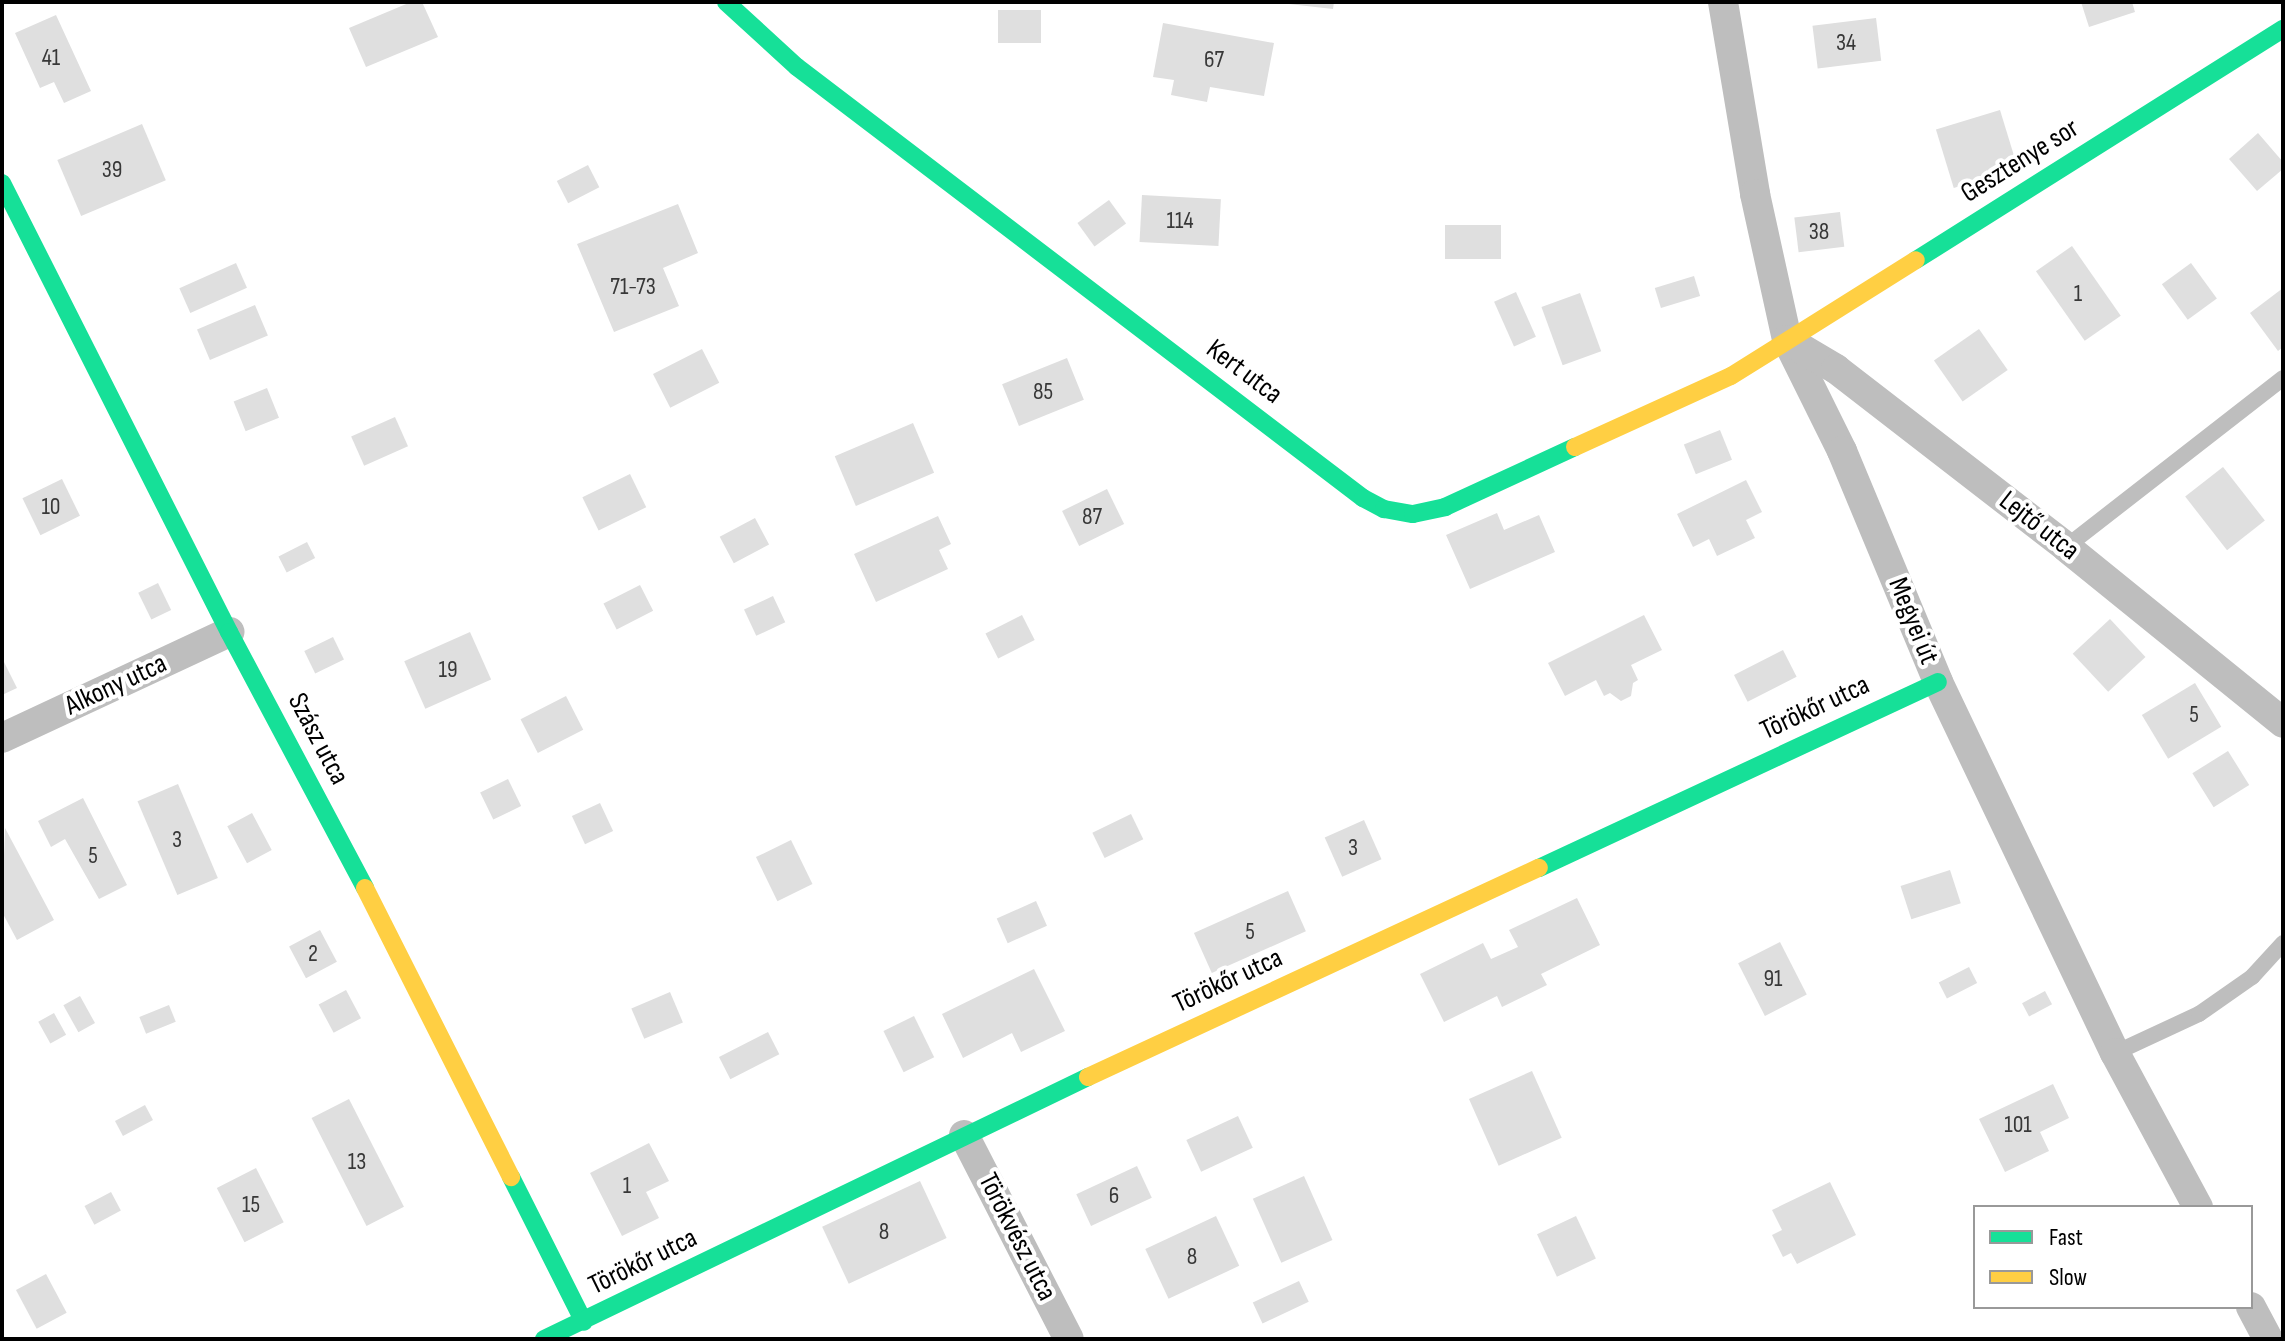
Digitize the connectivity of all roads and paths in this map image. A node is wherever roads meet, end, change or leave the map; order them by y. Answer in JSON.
{"nodes":[{"id":1,"x":726,"y":2,"type":"edge"},
{"id":2,"x":1723,"y":2,"type":"edge"},
{"id":3,"x":2283,"y":29,"type":"edge"},
{"id":4,"x":2,"y":183,"type":"edge"},
{"id":5,"x":1787,"y":340,"type":"junction"},
{"id":6,"x":2283,"y":378,"type":"edge"},
{"id":7,"x":2066,"y":547,"type":"junction"},
{"id":8,"x":229,"y":632,"type":"junction"},
{"id":9,"x":1938,"y":682,"type":"junction"},
{"id":10,"x":2283,"y":723,"type":"edge"},
{"id":11,"x":2,"y":738,"type":"edge"},
{"id":12,"x":2283,"y":943,"type":"edge"},
{"id":13,"x":2115,"y":1053,"type":"junction"},
{"id":14,"x":964,"y":1135,"type":"junction"},
{"id":15,"x":2197,"y":1205,"type":"edge"},
{"id":16,"x":2252,"y":1309,"type":"edge"},
{"id":17,"x":584,"y":1322,"type":"junction"},
{"id":18,"x":544,"y":1339,"type":"edge"},
{"id":19,"x":1069,"y":1339,"type":"edge"},
{"id":20,"x":2268,"y":1339,"type":"edge"}],
"edges":[{"from":1,"to":5,"type":"street","name":"Kert utca"},
{"from":2,"to":5,"type":"street","name":"Megyei út"},
{"from":3,"to":5,"type":"street","name":"Gesztenye sor"},
{"from":4,"to":8,"type":"street","name":"Szász utca"},
{"from":5,"to":7,"type":"street","name":"Lejtő utca"},
{"from":5,"to":9,"type":"street","name":"Megyei út"},
{"from":6,"to":7,"type":"lane"},
{"from":7,"to":10,"type":"street","name":"Lejtő utca"},
{"from":8,"to":11,"type":"street","name":"Alkony utca"},
{"from":8,"to":17,"type":"street","name":"Szász utca"},
{"from":9,"to":13,"type":"street","name":"Megyei út"},
{"from":9,"to":14,"type":"street","name":"Törökőr utca"},
{"from":12,"to":13,"type":"lane"},
{"from":13,"to":15,"type":"street","name":"Megyei út"},
{"from":14,"to":17,"type":"street","name":"Törökőr utca"},
{"from":14,"to":19,"type":"street","name":"Törökvész utca"},
{"from":16,"to":20,"type":"street"},
{"from":17,"to":18,"type":"street","name":"Törökőr utca"}]}
